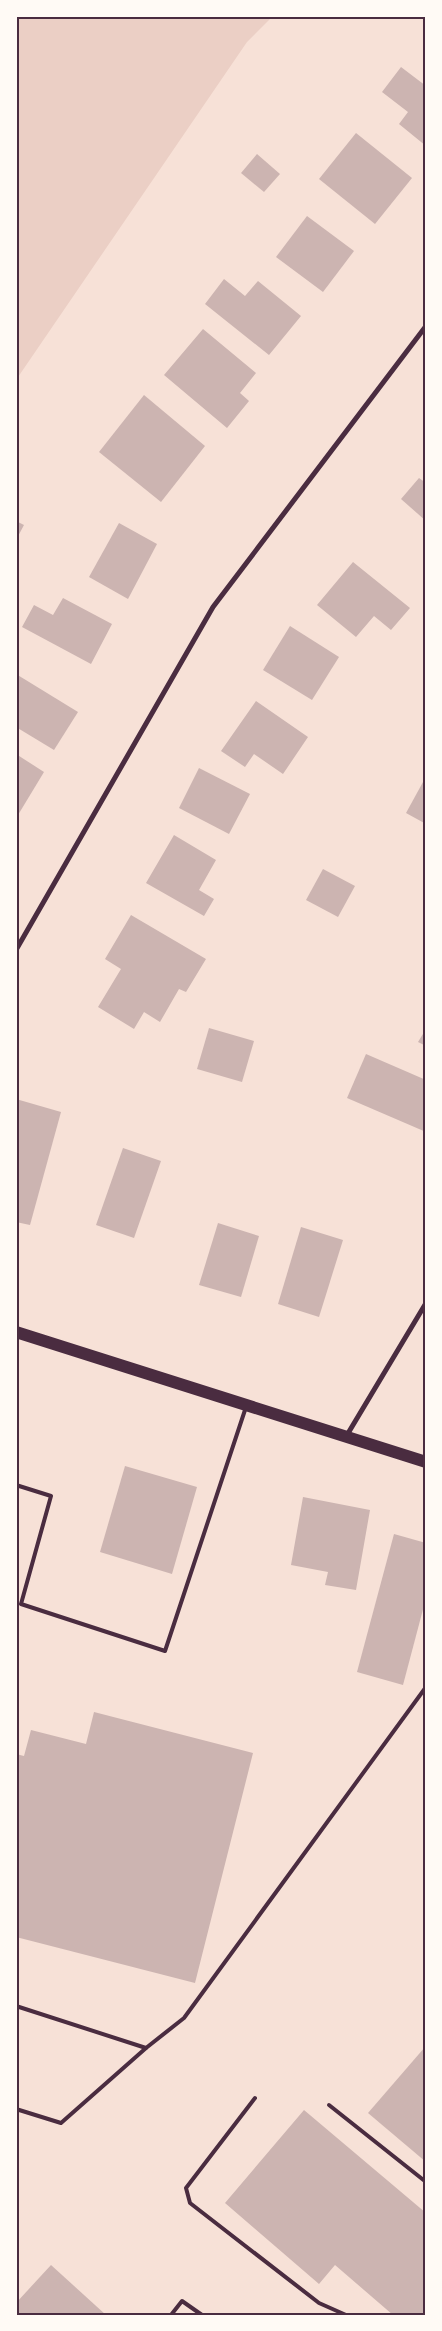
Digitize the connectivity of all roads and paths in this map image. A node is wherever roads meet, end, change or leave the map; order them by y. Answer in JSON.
{"nodes":[{"id":1,"x":426,"y":326,"type":"edge"},
{"id":2,"x":16,"y":950,"type":"edge"},
{"id":3,"x":426,"y":1303,"type":"edge"},
{"id":4,"x":16,"y":1332,"type":"edge"},
{"id":5,"x":246,"y":1405,"type":"junction"},
{"id":6,"x":347,"y":1436,"type":"junction"},
{"id":7,"x":426,"y":1462,"type":"edge"},
{"id":8,"x":16,"y":1485,"type":"edge"},
{"id":9,"x":19,"y":1603,"type":"edge"},
{"id":10,"x":426,"y":1687,"type":"edge"},
{"id":11,"x":16,"y":2006,"type":"edge"},
{"id":12,"x":146,"y":2048,"type":"junction"},
{"id":13,"x":255,"y":2098,"type":"dead end"},
{"id":14,"x":329,"y":2106,"type":"dead end"},
{"id":15,"x":16,"y":2109,"type":"edge"},
{"id":16,"x":426,"y":2182,"type":"edge"},
{"id":17,"x":171,"y":2315,"type":"edge"},
{"id":18,"x":202,"y":2315,"type":"edge"},
{"id":19,"x":346,"y":2315,"type":"edge"}],
"edges":[{"from":1,"to":2,"type":"street"},
{"from":3,"to":6,"type":"street"},
{"from":4,"to":5,"type":"main road"},
{"from":5,"to":6,"type":"main road"},
{"from":5,"to":9,"type":"lane"},
{"from":6,"to":7,"type":"main road"},
{"from":8,"to":9,"type":"lane"},
{"from":10,"to":12,"type":"lane"},
{"from":11,"to":12,"type":"lane"},
{"from":12,"to":15,"type":"lane"},
{"from":13,"to":19,"type":"lane"},
{"from":14,"to":16,"type":"lane"},
{"from":17,"to":18,"type":"lane"}]}
